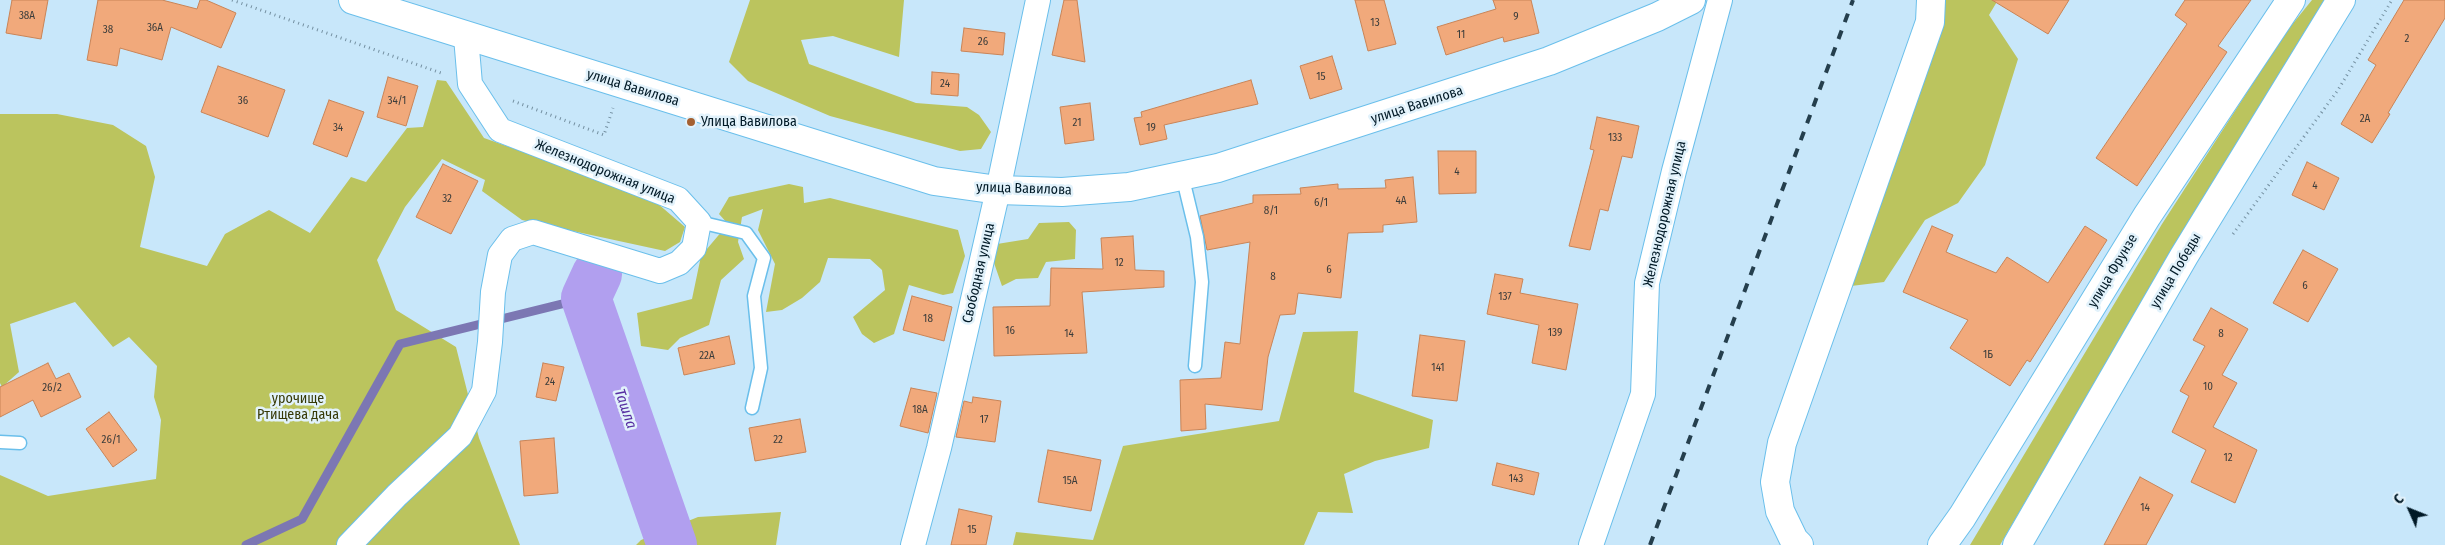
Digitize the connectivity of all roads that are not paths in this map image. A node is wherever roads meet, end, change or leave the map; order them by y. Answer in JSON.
{"nodes":[{"id":1,"x":353,"y":0,"type":"edge"},
{"id":2,"x":1038,"y":0,"type":"edge"},
{"id":3,"x":1691,"y":0,"type":"edge"},
{"id":4,"x":1720,"y":0,"type":"edge"},
{"id":5,"x":1931,"y":0,"type":"edge"},
{"id":6,"x":2291,"y":0,"type":"edge"},
{"id":7,"x":2342,"y":0,"type":"edge"},
{"id":8,"x":466,"y":37,"type":"junction"},
{"id":9,"x":1182,"y":176,"type":"junction"},
{"id":10,"x":998,"y":190,"type":"junction"},
{"id":11,"x":699,"y":222,"type":"junction"},
{"id":12,"x":1195,"y":366,"type":"dead end"},
{"id":13,"x":752,"y":408,"type":"dead end"},
{"id":14,"x":0,"y":442,"type":"edge"},
{"id":15,"x":20,"y":443,"type":"dead end"},
{"id":16,"x":349,"y":545,"type":"edge"},
{"id":17,"x":913,"y":545,"type":"edge"},
{"id":18,"x":1591,"y":545,"type":"edge"},
{"id":19,"x":1799,"y":545,"type":"edge"},
{"id":20,"x":1942,"y":545,"type":"edge"},
{"id":21,"x":2017,"y":545,"type":"edge"}],
"edges":[{"from":1,"to":8,"type":"main road","name":"улица Вавилова"},
{"from":2,"to":10,"type":"street","name":"Свободная улица"},
{"from":3,"to":9,"type":"main road","name":"улица Вавилова"},
{"from":4,"to":18,"type":"street","name":"Железнодорожная улица"},
{"from":5,"to":19,"type":"main road"},
{"from":6,"to":20,"type":"main road","name":"улица Фрунзе"},
{"from":7,"to":21,"type":"main road","name":"улица Победы"},
{"from":8,"to":10,"type":"main road","name":"улица Вавилова"},
{"from":8,"to":11,"type":"street","name":"Железнодорожная улица"},
{"from":9,"to":10,"type":"main road","name":"улица Вавилова"},
{"from":9,"to":12,"type":"lane"},
{"from":10,"to":17,"type":"street","name":"Свободная улица"},
{"from":11,"to":13,"type":"lane"},
{"from":11,"to":16,"type":"street"},
{"from":14,"to":15,"type":"lane"}]}
